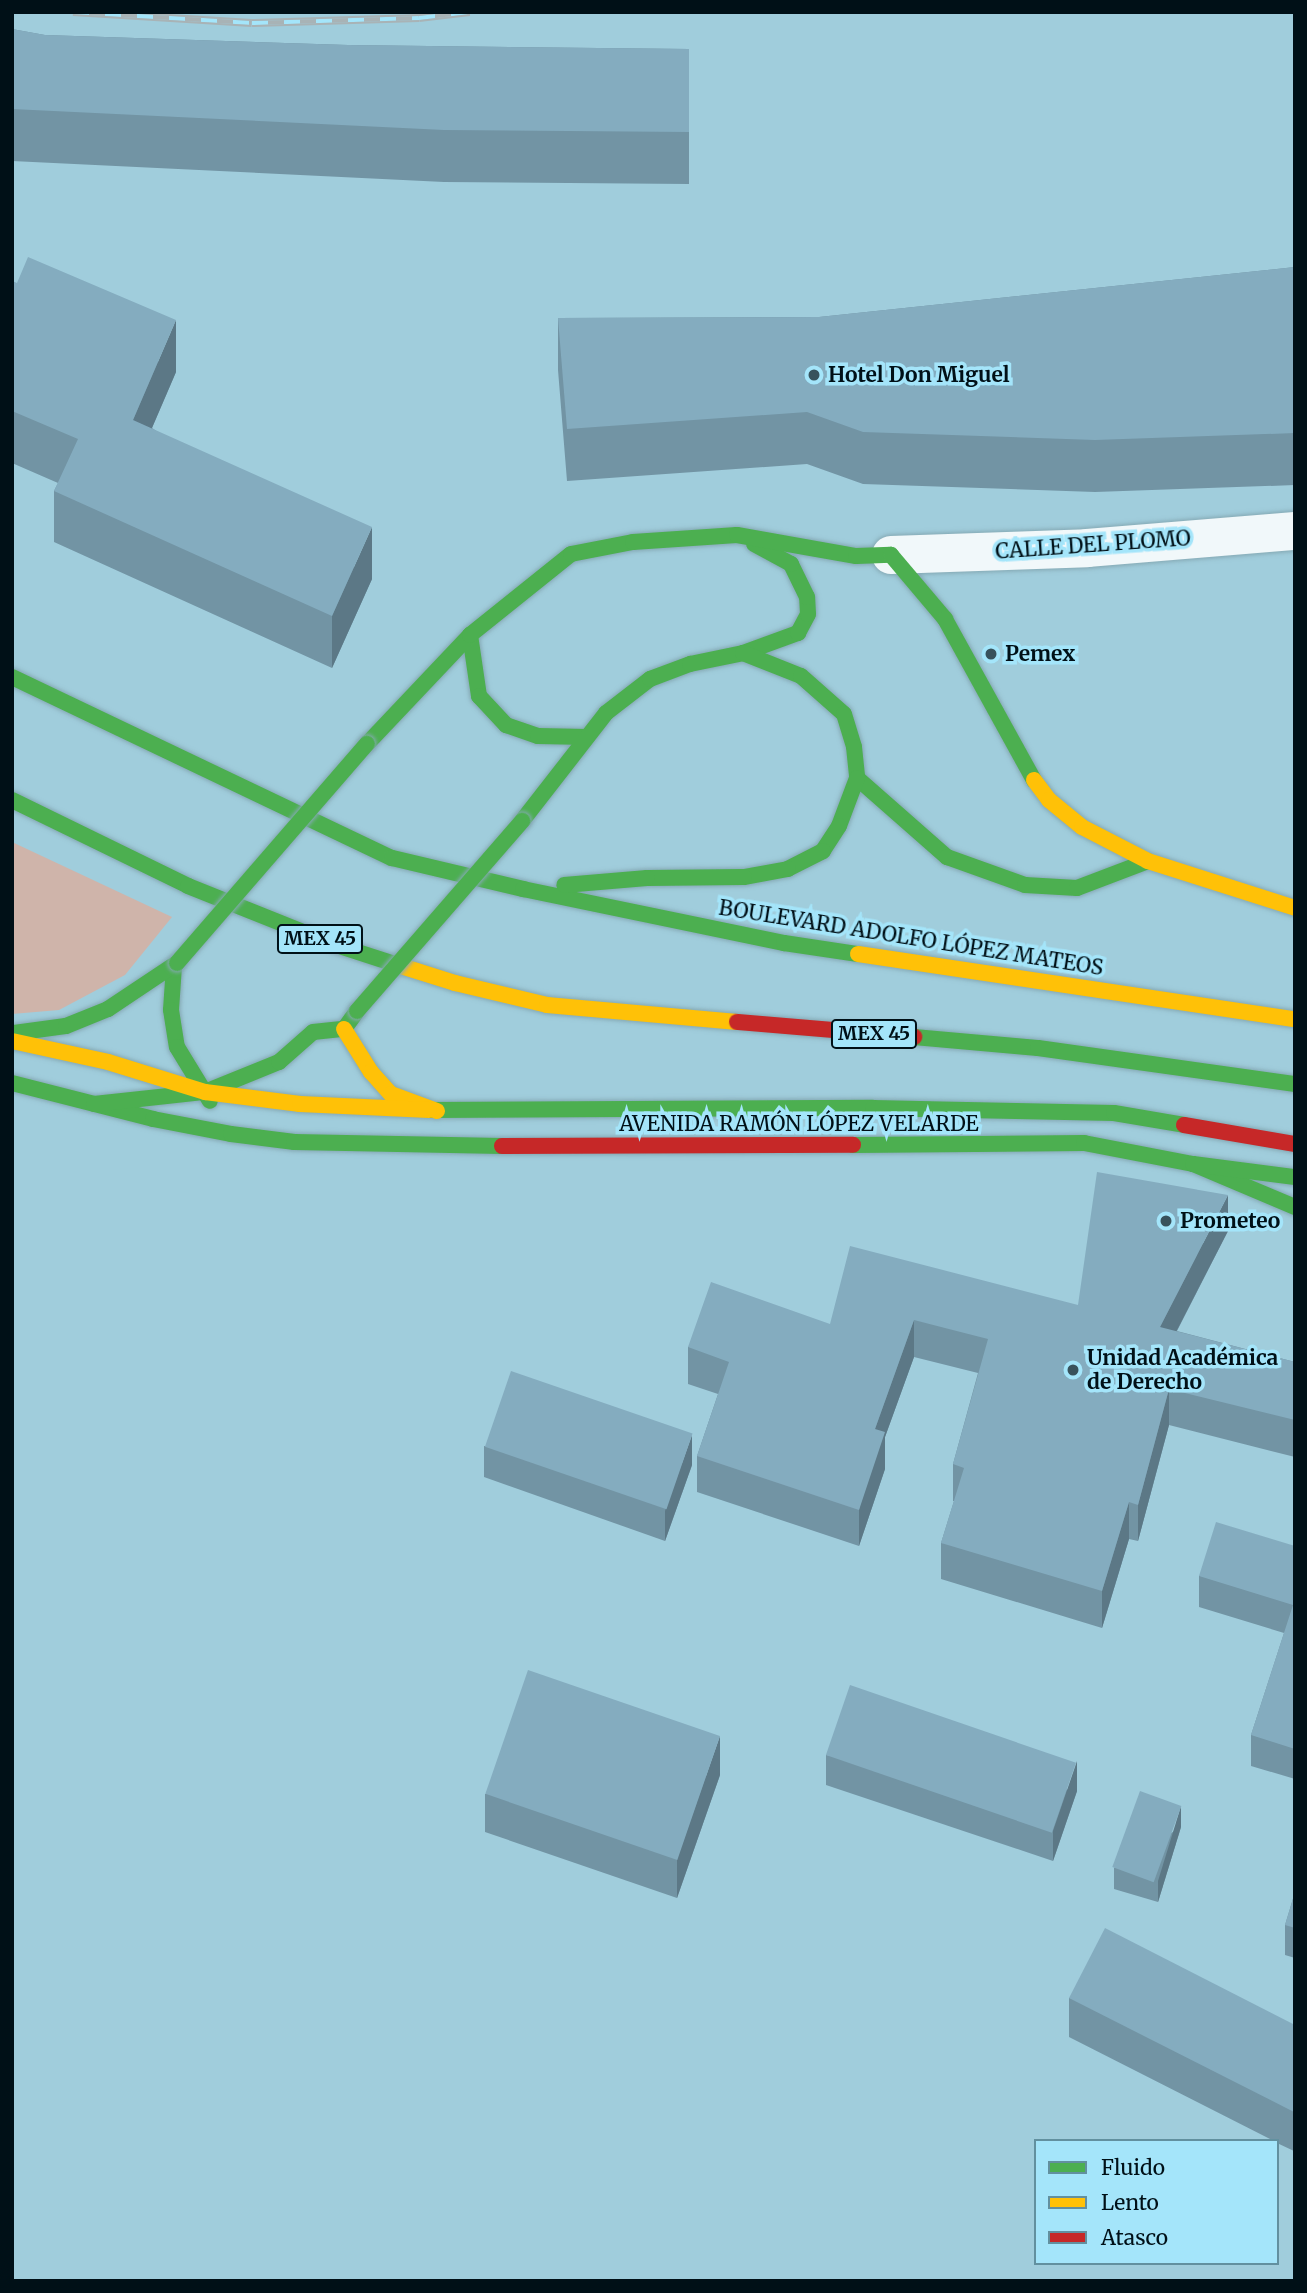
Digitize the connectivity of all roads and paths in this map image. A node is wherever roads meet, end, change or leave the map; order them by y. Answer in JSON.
{"nodes":[{"id":1,"x":1295,"y":531,"type":"edge"},
{"id":2,"x":737,"y":535,"type":"junction"},
{"id":3,"x":891,"y":555,"type":"junction"},
{"id":4,"x":470,"y":635,"type":"junction"},
{"id":5,"x":743,"y":653,"type":"junction"},
{"id":6,"x":12,"y":677,"type":"edge"},
{"id":7,"x":587,"y":737,"type":"junction"},
{"id":8,"x":857,"y":778,"type":"junction"},
{"id":9,"x":12,"y":800,"type":"edge"},
{"id":10,"x":1148,"y":861,"type":"junction"},
{"id":11,"x":523,"y":889,"type":"junction"},
{"id":12,"x":1295,"y":908,"type":"edge"},
{"id":13,"x":175,"y":964,"type":"junction"},
{"id":14,"x":1295,"y":1019,"type":"edge"},
{"id":15,"x":344,"y":1029,"type":"junction"},
{"id":16,"x":12,"y":1033,"type":"edge"},
{"id":17,"x":12,"y":1041,"type":"edge"},
{"id":18,"x":12,"y":1083,"type":"edge"},
{"id":19,"x":1295,"y":1084,"type":"edge"},
{"id":20,"x":205,"y":1092,"type":"junction"},
{"id":21,"x":94,"y":1104,"type":"junction"},
{"id":22,"x":437,"y":1111,"type":"junction"},
{"id":23,"x":231,"y":1134,"type":"junction"},
{"id":24,"x":1295,"y":1144,"type":"edge"},
{"id":25,"x":1193,"y":1164,"type":"junction"},
{"id":26,"x":1295,"y":1177,"type":"edge"},
{"id":27,"x":1295,"y":1207,"type":"edge"}],
"edges":[{"from":1,"to":3,"type":"street","name":"CALLE DEL PLOMO"},
{"from":2,"to":3,"type":"street"},
{"from":2,"to":4,"type":"street"},
{"from":2,"to":5,"type":"street"},
{"from":3,"to":10,"type":"street"},
{"from":4,"to":7,"type":"street"},
{"from":4,"to":13,"type":"street","bridge":true},
{"from":5,"to":7,"type":"street"},
{"from":5,"to":8,"type":"street"},
{"from":6,"to":11,"type":"street","name":"BOULEVARD ADOLFO LÓPEZ MATEOS"},
{"from":7,"to":15,"type":"street","bridge":true},
{"from":8,"to":10,"type":"street"},
{"from":8,"to":11,"type":"street"},
{"from":9,"to":19,"type":"street","number":"MEX 45"},
{"from":10,"to":12,"type":"street"},
{"from":11,"to":14,"type":"street","name":"BOULEVARD ADOLFO LÓPEZ MATEOS"},
{"from":13,"to":16,"type":"street"},
{"from":13,"to":20,"type":"street"},
{"from":15,"to":20,"type":"street"},
{"from":15,"to":22,"type":"street"},
{"from":17,"to":20,"type":"street"},
{"from":18,"to":21,"type":"street","name":"AVENIDA RAMÓN LÓPEZ VELARDE"},
{"from":20,"to":21,"type":"street"},
{"from":20,"to":22,"type":"street","name":"AVENIDA RAMÓN LÓPEZ VELARDE"},
{"from":20,"to":23,"type":"street"},
{"from":21,"to":23,"type":"street","name":"AVENIDA RAMÓN LÓPEZ VELARDE"},
{"from":22,"to":24,"type":"street","name":"AVENIDA RAMÓN LÓPEZ VELARDE"},
{"from":23,"to":25,"type":"street","name":"AVENIDA RAMÓN LÓPEZ VELARDE"},
{"from":25,"to":26,"type":"street"},
{"from":25,"to":27,"type":"street","name":"AVENIDA RAMÓN LÓPEZ VELARDE"}]}
